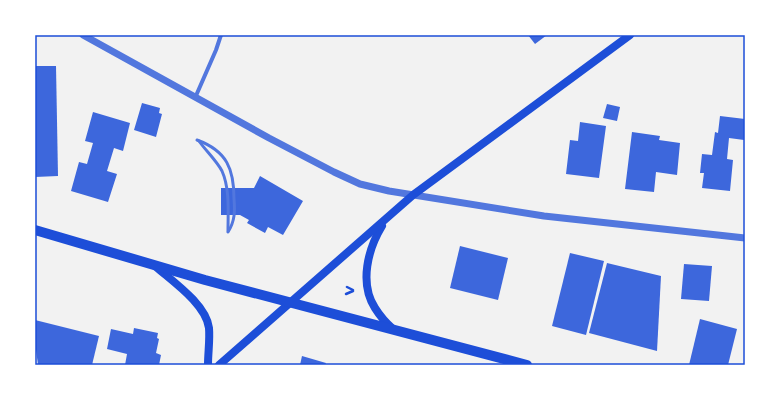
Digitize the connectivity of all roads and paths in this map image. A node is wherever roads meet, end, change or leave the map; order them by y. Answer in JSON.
{"nodes":[{"id":1,"x":83,"y":35,"type":"edge"},
{"id":2,"x":221,"y":35,"type":"edge"},
{"id":3,"x":630,"y":35,"type":"edge"},
{"id":4,"x":195,"y":98,"type":"junction"},
{"id":5,"x":413,"y":195,"type":"junction"},
{"id":6,"x":387,"y":218,"type":"junction"},
{"id":7,"x":35,"y":230,"type":"edge"},
{"id":8,"x":228,"y":232,"type":"joint"},
{"id":9,"x":745,"y":238,"type":"edge"},
{"id":10,"x":154,"y":265,"type":"junction"},
{"id":11,"x":290,"y":302,"type":"junction"},
{"id":12,"x":393,"y":329,"type":"junction"},
{"id":13,"x":208,"y":365,"type":"edge"},
{"id":14,"x":219,"y":365,"type":"edge"},
{"id":15,"x":527,"y":365,"type":"edge"}],
"edges":[{"from":1,"to":4,"type":"street"},
{"from":2,"to":4,"type":"street"},
{"from":3,"to":5,"type":"main road"},
{"from":4,"to":5,"type":"street"},
{"from":5,"to":6,"type":"main road"},
{"from":5,"to":9,"type":"street"},
{"from":6,"to":11,"type":"main road"},
{"from":6,"to":12,"type":"main road"},
{"from":7,"to":10,"type":"main road"},
{"from":8,"to":8,"type":"lane"},
{"from":10,"to":11,"type":"main road"},
{"from":10,"to":13,"type":"main road"},
{"from":11,"to":12,"type":"main road"},
{"from":11,"to":14,"type":"main road"},
{"from":12,"to":15,"type":"main road"}]}
